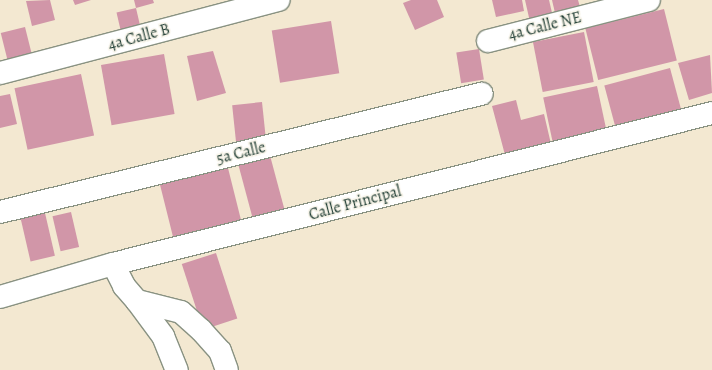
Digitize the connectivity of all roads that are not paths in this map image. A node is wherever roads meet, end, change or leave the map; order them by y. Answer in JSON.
{"nodes":[{"id":1,"x":278,"y":0,"type":"edge"},
{"id":2,"x":650,"y":0,"type":"edge"},
{"id":3,"x":488,"y":41,"type":"dead end"},
{"id":4,"x":0,"y":73,"type":"edge"},
{"id":5,"x":482,"y":94,"type":"dead end"},
{"id":6,"x":712,"y":113,"type":"edge"},
{"id":7,"x":0,"y":212,"type":"edge"},
{"id":8,"x":113,"y":264,"type":"junction"},
{"id":9,"x":0,"y":297,"type":"edge"},
{"id":10,"x":137,"y":301,"type":"junction"},
{"id":11,"x":177,"y":370,"type":"edge"},
{"id":12,"x":227,"y":370,"type":"edge"}],
"edges":[{"from":1,"to":4,"type":"street","name":"4a Calle B"},
{"from":2,"to":3,"type":"street","name":"4a Calle NE"},
{"from":5,"to":7,"type":"street","name":"5a Calle"},
{"from":6,"to":8,"type":"street","name":"Calle Principal"},
{"from":8,"to":9,"type":"street","name":"Calle Principal"},
{"from":8,"to":10,"type":"street"},
{"from":10,"to":11,"type":"street"},
{"from":10,"to":12,"type":"street"}]}
